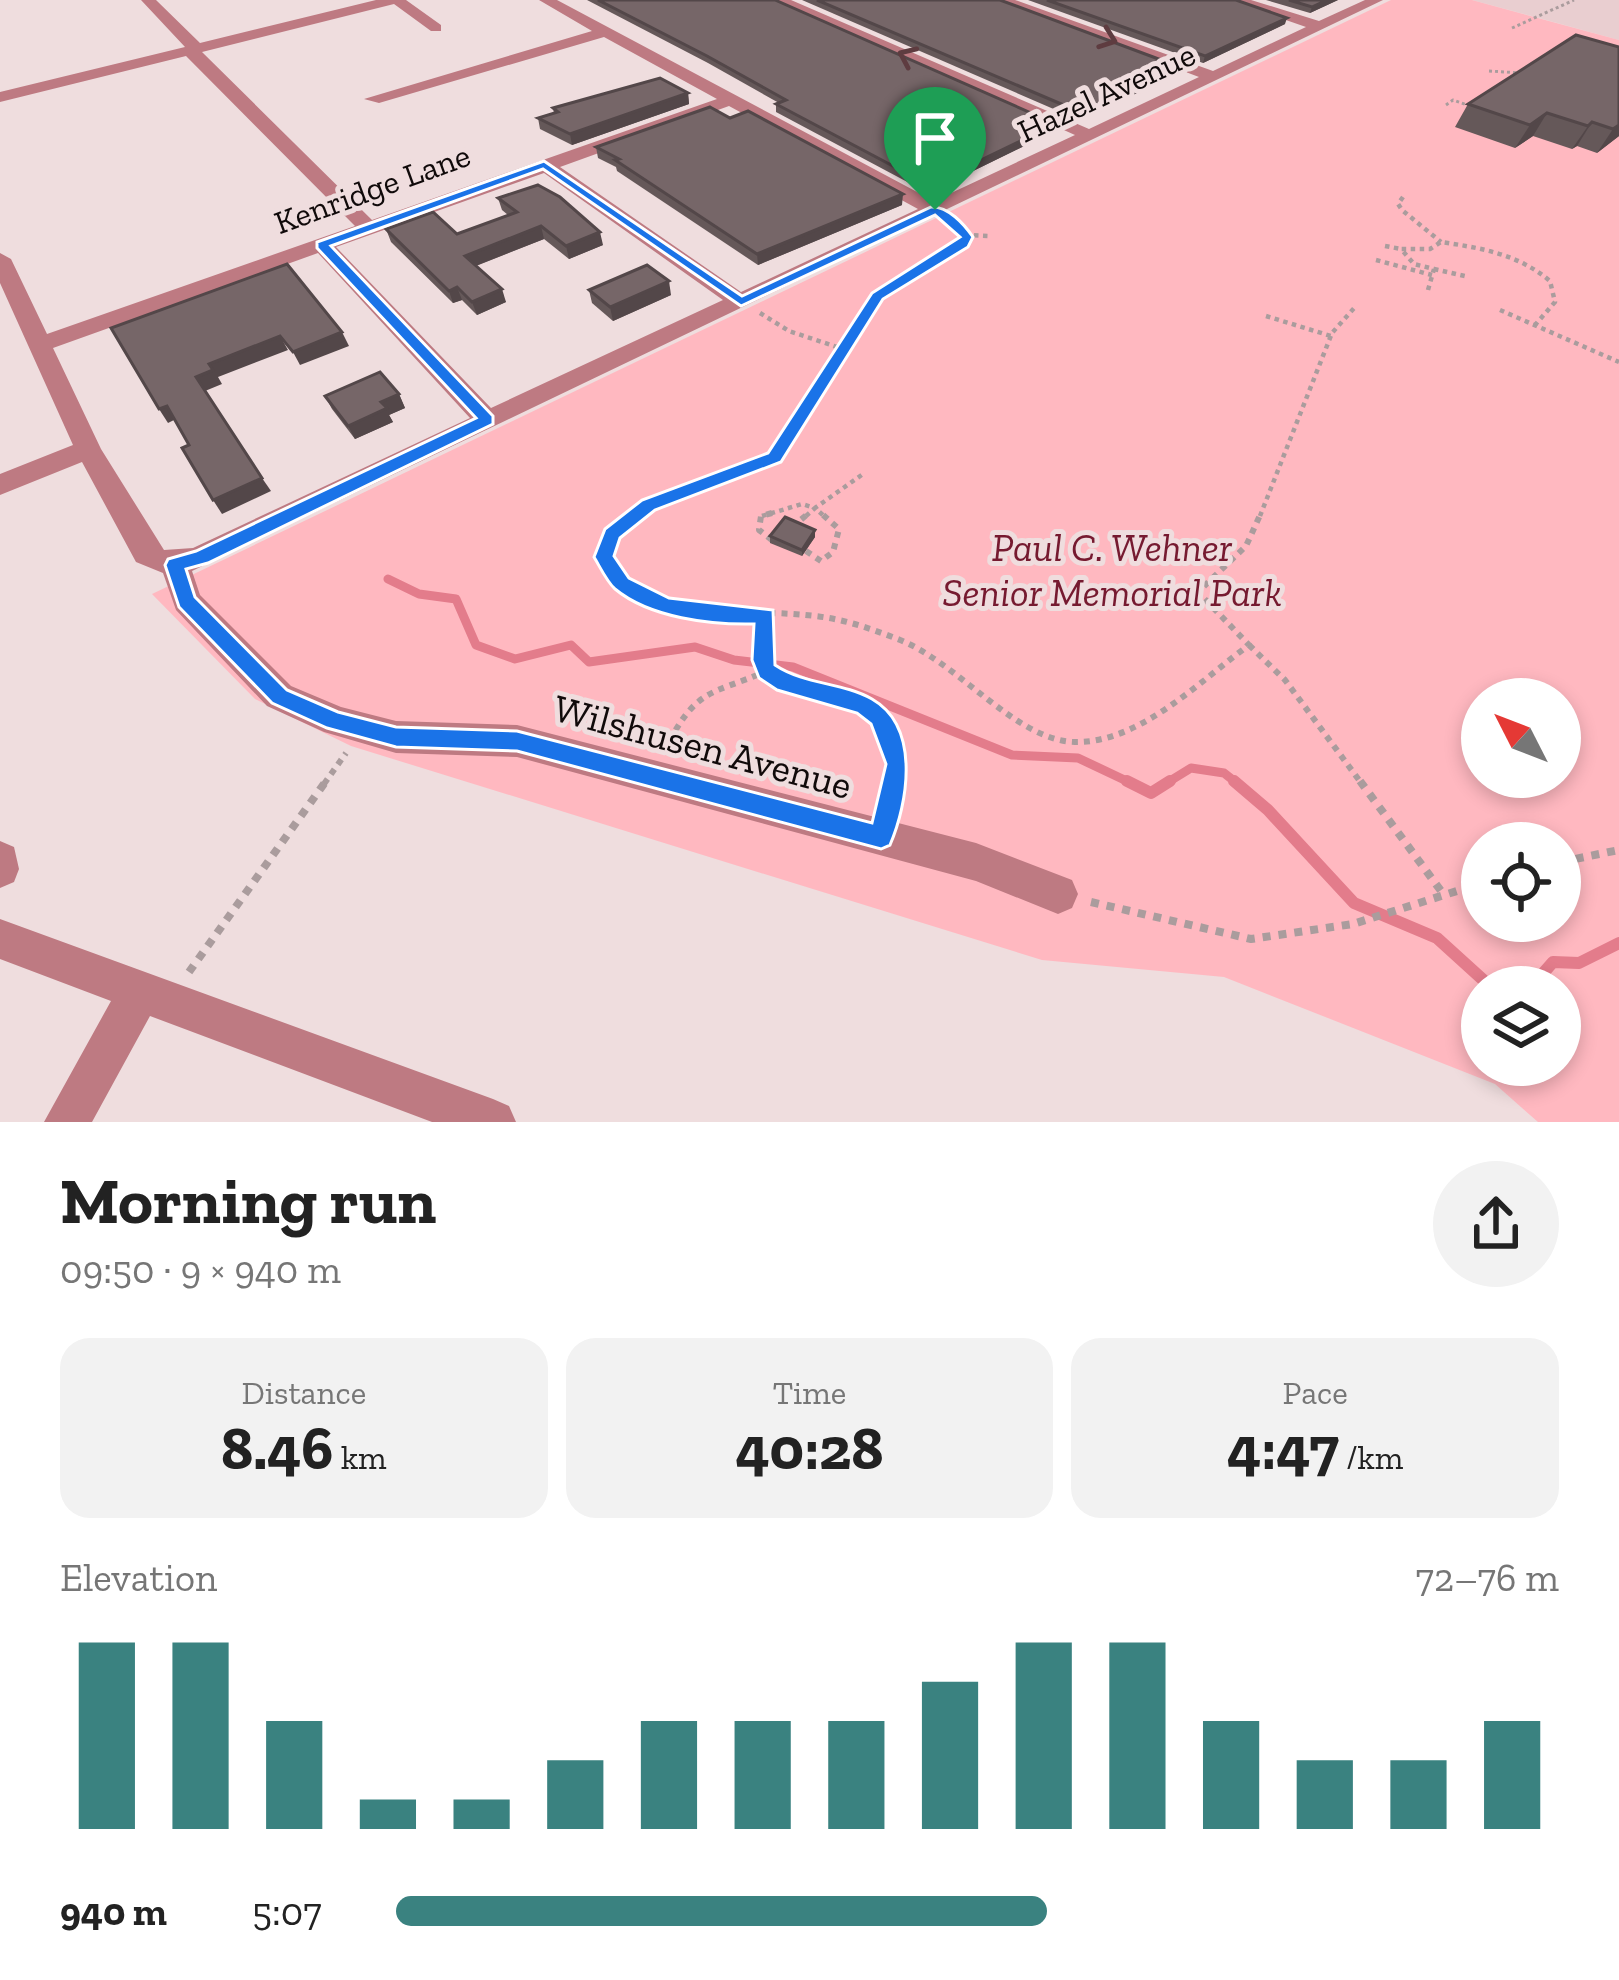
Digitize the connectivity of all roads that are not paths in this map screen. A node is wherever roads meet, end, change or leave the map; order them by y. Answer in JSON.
{"nodes":[{"id":1,"x":148,"y":0,"type":"edge"},
{"id":2,"x":395,"y":0,"type":"edge"},
{"id":3,"x":546,"y":0,"type":"edge"},
{"id":4,"x":778,"y":0,"type":"edge"},
{"id":5,"x":1002,"y":0,"type":"edge"},
{"id":6,"x":1236,"y":0,"type":"edge"},
{"id":7,"x":1376,"y":0,"type":"edge"},
{"id":8,"x":1321,"y":26,"type":"junction"},
{"id":9,"x":436,"y":28,"type":"dead end"},
{"id":10,"x":605,"y":32,"type":"junction"},
{"id":11,"x":194,"y":50,"type":"junction"},
{"id":12,"x":1214,"y":77,"type":"junction"},
{"id":13,"x":0,"y":97,"type":"edge"},
{"id":14,"x":374,"y":100,"type":"dead end"},
{"id":15,"x":730,"y":100,"type":"junction"},
{"id":16,"x":1091,"y":136,"type":"junction"},
{"id":17,"x":544,"y":164,"type":"junction"},
{"id":18,"x":935,"y":210,"type":"junction"},
{"id":19,"x":367,"y":227,"type":"junction"},
{"id":20,"x":322,"y":245,"type":"junction"},
{"id":21,"x":0,"y":259,"type":"edge"},
{"id":22,"x":741,"y":302,"type":"junction"},
{"id":23,"x":40,"y":345,"type":"junction"},
{"id":24,"x":487,"y":420,"type":"junction"},
{"id":25,"x":88,"y":449,"type":"junction"},
{"id":26,"x":0,"y":485,"type":"edge"},
{"id":27,"x":161,"y":559,"type":"junction"},
{"id":28,"x":1058,"y":894,"type":"road end"},
{"id":29,"x":0,"y":939,"type":"edge"},
{"id":30,"x":155,"y":994,"type":"junction"},
{"id":31,"x":68,"y":1122,"type":"edge"},
{"id":32,"x":493,"y":1122,"type":"edge"}],
"edges":[{"from":1,"to":11,"type":"street"},
{"from":2,"to":9,"type":"street"},
{"from":2,"to":11,"type":"street"},
{"from":3,"to":10,"type":"street"},
{"from":16,"to":4,"type":"street","one_way":true},
{"from":5,"to":12,"type":"street","one_way":true},
{"from":6,"to":8,"type":"street"},
{"from":7,"to":8,"type":"street","name":"Hazel Avenue"},
{"from":8,"to":12,"type":"street","name":"Hazel Avenue"},
{"from":10,"to":14,"type":"street"},
{"from":10,"to":15,"type":"street"},
{"from":11,"to":13,"type":"street"},
{"from":11,"to":19,"type":"street"},
{"from":12,"to":16,"type":"street","name":"Hazel Avenue"},
{"from":15,"to":17,"type":"street","name":"Kenridge Lane"},
{"from":15,"to":18,"type":"street"},
{"from":16,"to":18,"type":"street","name":"Hazel Avenue"},
{"from":17,"to":19,"type":"street","name":"Kenridge Lane"},
{"from":17,"to":22,"type":"street"},
{"from":18,"to":22,"type":"street","name":"Hazel Avenue"},
{"from":19,"to":20,"type":"street","name":"Kenridge Lane"},
{"from":20,"to":23,"type":"street","name":"Kenridge Lane"},
{"from":20,"to":24,"type":"street"},
{"from":21,"to":23,"type":"street","name":"Wilshusen Avenue"},
{"from":22,"to":24,"type":"street","name":"Hazel Avenue"},
{"from":23,"to":25,"type":"street","name":"Wilshusen Avenue"},
{"from":24,"to":27,"type":"street","name":"Hazel Avenue"},
{"from":25,"to":26,"type":"street"},
{"from":25,"to":27,"type":"street","name":"Wilshusen Avenue"},
{"from":27,"to":28,"type":"street","name":"Wilshusen Avenue"},
{"from":29,"to":30,"type":"street"},
{"from":30,"to":31,"type":"street"},
{"from":30,"to":32,"type":"street"}]}
